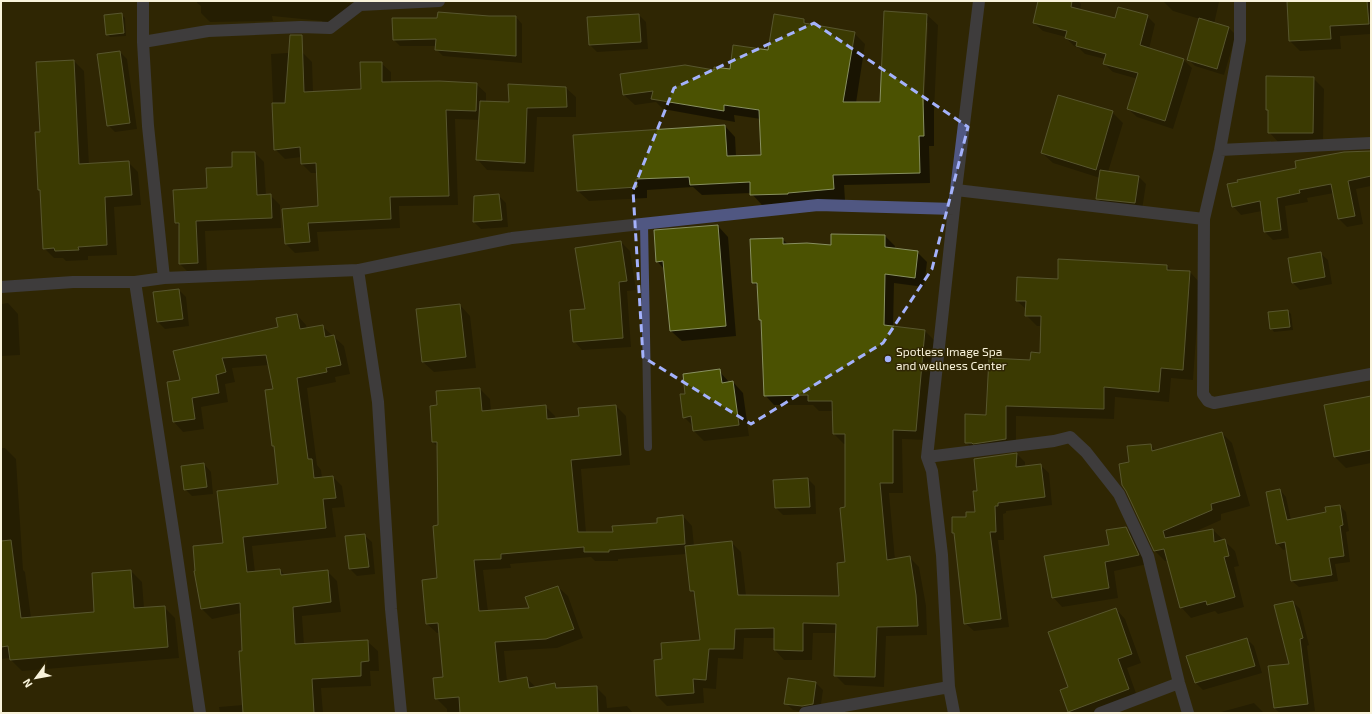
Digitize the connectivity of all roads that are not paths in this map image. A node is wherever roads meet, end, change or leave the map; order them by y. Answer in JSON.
{"nodes":[{"id":1,"x":143,"y":1,"type":"edge"},
{"id":2,"x":439,"y":1,"type":"edge"},
{"id":3,"x":979,"y":1,"type":"edge"},
{"id":4,"x":1240,"y":1,"type":"edge"},
{"id":5,"x":143,"y":42,"type":"junction"},
{"id":6,"x":1371,"y":143,"type":"edge"},
{"id":7,"x":1220,"y":150,"type":"junction"},
{"id":8,"x":956,"y":190,"type":"junction"},
{"id":9,"x":954,"y":209,"type":"junction"},
{"id":10,"x":1204,"y":219,"type":"junction"},
{"id":11,"x":644,"y":224,"type":"junction"},
{"id":12,"x":358,"y":270,"type":"junction"},
{"id":13,"x":164,"y":278,"type":"junction"},
{"id":14,"x":135,"y":282,"type":"junction"},
{"id":15,"x":1,"y":287,"type":"edge"},
{"id":16,"x":1371,"y":374,"type":"edge"},
{"id":17,"x":648,"y":446,"type":"dead end"},
{"id":18,"x":927,"y":457,"type":"junction"},
{"id":19,"x":1179,"y":683,"type":"junction"},
{"id":20,"x":949,"y":687,"type":"junction"},
{"id":21,"x":200,"y":713,"type":"edge"},
{"id":22,"x":401,"y":713,"type":"edge"},
{"id":23,"x":805,"y":713,"type":"edge"},
{"id":24,"x":954,"y":713,"type":"edge"},
{"id":25,"x":1100,"y":713,"type":"edge"},
{"id":26,"x":1188,"y":713,"type":"edge"}],
"edges":[{"from":1,"to":5,"type":"street"},
{"from":2,"to":5,"type":"street"},
{"from":3,"to":8,"type":"street"},
{"from":4,"to":7,"type":"street"},
{"from":5,"to":13,"type":"street"},
{"from":6,"to":7,"type":"street"},
{"from":7,"to":10,"type":"street"},
{"from":8,"to":9,"type":"street"},
{"from":8,"to":10,"type":"street"},
{"from":9,"to":11,"type":"street"},
{"from":9,"to":18,"type":"street"},
{"from":10,"to":16,"type":"street"},
{"from":11,"to":12,"type":"street"},
{"from":11,"to":17,"type":"lane"},
{"from":12,"to":13,"type":"street"},
{"from":12,"to":22,"type":"street"},
{"from":13,"to":14,"type":"street"},
{"from":14,"to":15,"type":"street"},
{"from":14,"to":21,"type":"street"},
{"from":18,"to":19,"type":"street"},
{"from":18,"to":20,"type":"street"},
{"from":19,"to":25,"type":"street"},
{"from":19,"to":26,"type":"street"},
{"from":20,"to":23,"type":"street"},
{"from":20,"to":24,"type":"street"}]}
